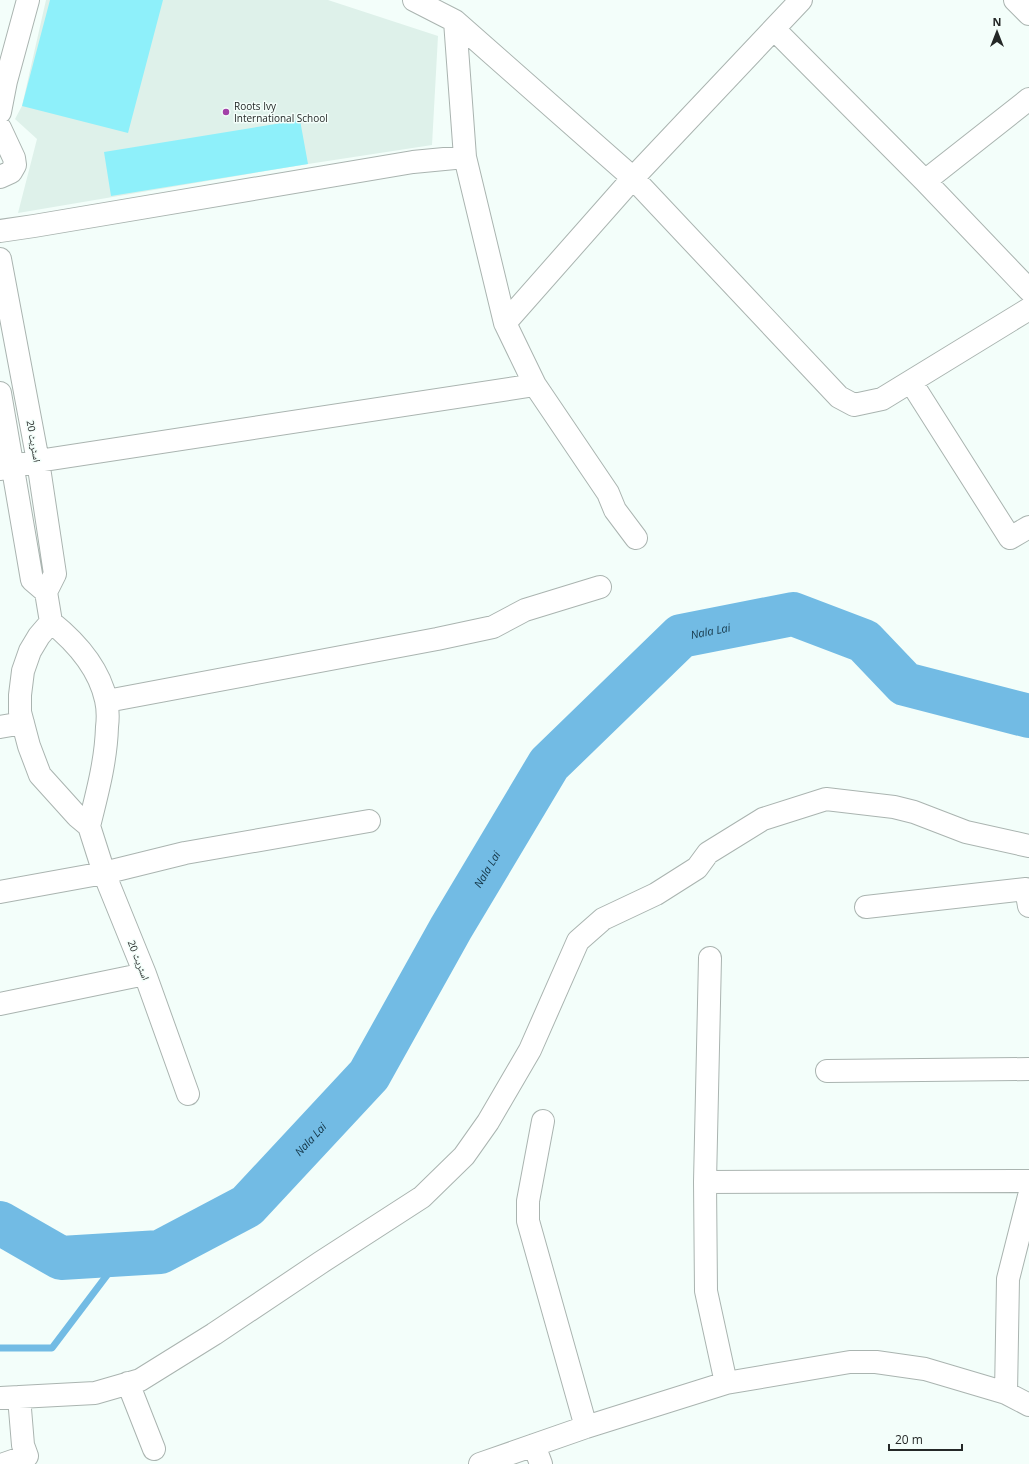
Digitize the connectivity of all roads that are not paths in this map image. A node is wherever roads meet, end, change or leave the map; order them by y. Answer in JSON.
{"nodes":[{"id":1,"x":28,"y":0,"type":"edge"},
{"id":2,"x":414,"y":0,"type":"edge"},
{"id":3,"x":801,"y":0,"type":"edge"},
{"id":4,"x":1015,"y":0,"type":"edge"},
{"id":5,"x":1029,"y":14,"type":"edge"},
{"id":6,"x":455,"y":21,"type":"junction"},
{"id":7,"x":774,"y":29,"type":"junction"},
{"id":8,"x":3,"y":80,"type":"edge"},
{"id":9,"x":1029,"y":99,"type":"edge"},
{"id":10,"x":0,"y":112,"type":"edge"},
{"id":11,"x":0,"y":128,"type":"edge"},
{"id":12,"x":465,"y":157,"type":"junction"},
{"id":13,"x":0,"y":177,"type":"edge"},
{"id":14,"x":633,"y":178,"type":"junction"},
{"id":15,"x":925,"y":181,"type":"junction"},
{"id":16,"x":0,"y":231,"type":"edge"},
{"id":17,"x":0,"y":259,"type":"edge"},
{"id":18,"x":1029,"y":290,"type":"edge"},
{"id":19,"x":1029,"y":309,"type":"edge"},
{"id":20,"x":505,"y":323,"type":"junction"},
{"id":21,"x":911,"y":382,"type":"junction"},
{"id":22,"x":535,"y":385,"type":"junction"},
{"id":23,"x":0,"y":393,"type":"edge"},
{"id":24,"x":38,"y":461,"type":"junction"},
{"id":25,"x":7,"y":468,"type":"edge"},
{"id":26,"x":1029,"y":527,"type":"edge"},
{"id":27,"x":636,"y":538,"type":"dead end"},
{"id":28,"x":600,"y":587,"type":"dead end"},
{"id":29,"x":46,"y":592,"type":"junction"},
{"id":30,"x":51,"y":622,"type":"junction"},
{"id":31,"x":107,"y":701,"type":"junction"},
{"id":32,"x":23,"y":723,"type":"junction"},
{"id":33,"x":0,"y":726,"type":"edge"},
{"id":34,"x":369,"y":821,"type":"dead end"},
{"id":35,"x":89,"y":826,"type":"junction"},
{"id":36,"x":1029,"y":846,"type":"edge"},
{"id":37,"x":104,"y":872,"type":"junction"},
{"id":38,"x":0,"y":892,"type":"edge"},
{"id":39,"x":1029,"y":906,"type":"edge"},
{"id":40,"x":866,"y":907,"type":"dead end"},
{"id":41,"x":710,"y":958,"type":"dead end"},
{"id":42,"x":145,"y":974,"type":"junction"},
{"id":43,"x":0,"y":1004,"type":"edge"},
{"id":44,"x":1029,"y":1069,"type":"edge"},
{"id":45,"x":826,"y":1071,"type":"dead end"},
{"id":46,"x":188,"y":1094,"type":"dead end"},
{"id":47,"x":543,"y":1121,"type":"dead end"},
{"id":48,"x":1029,"y":1181,"type":"edge"},
{"id":49,"x":705,"y":1182,"type":"junction"},
{"id":50,"x":1029,"y":1196,"type":"edge"},
{"id":51,"x":128,"y":1383,"type":"junction"},
{"id":52,"x":726,"y":1383,"type":"junction"},
{"id":53,"x":1006,"y":1393,"type":"junction"},
{"id":54,"x":9,"y":1397,"type":"edge"},
{"id":55,"x":1029,"y":1405,"type":"edge"},
{"id":56,"x":586,"y":1427,"type":"junction"},
{"id":57,"x":154,"y":1449,"type":"dead end"},
{"id":58,"x":538,"y":1454,"type":"edge"},
{"id":59,"x":4,"y":1464,"type":"edge"},
{"id":60,"x":480,"y":1464,"type":"edge"}],
"edges":[{"from":1,"to":8,"type":"street"},
{"from":2,"to":6,"type":"street"},
{"from":3,"to":7,"type":"street"},
{"from":4,"to":5,"type":"street"},
{"from":6,"to":12,"type":"street"},
{"from":6,"to":14,"type":"street"},
{"from":7,"to":14,"type":"street"},
{"from":7,"to":15,"type":"street"},
{"from":8,"to":10,"type":"street"},
{"from":9,"to":15,"type":"street"},
{"from":11,"to":13,"type":"street"},
{"from":12,"to":16,"type":"street"},
{"from":12,"to":20,"type":"street"},
{"from":14,"to":20,"type":"street"},
{"from":14,"to":21,"type":"street"},
{"from":15,"to":18,"type":"street"},
{"from":17,"to":24,"type":"street","name":"اسٹریٹ 20"},
{"from":19,"to":21,"type":"street"},
{"from":20,"to":22,"type":"street"},
{"from":21,"to":26,"type":"street"},
{"from":22,"to":24,"type":"street"},
{"from":22,"to":27,"type":"street"},
{"from":23,"to":25,"type":"street"},
{"from":24,"to":25,"type":"street"},
{"from":24,"to":29,"type":"street","name":"اسٹریٹ 20"},
{"from":25,"to":29,"type":"street"},
{"from":28,"to":31,"type":"street"},
{"from":29,"to":30,"type":"street"},
{"from":30,"to":31,"type":"street"},
{"from":30,"to":32,"type":"street"},
{"from":31,"to":35,"type":"street"},
{"from":32,"to":33,"type":"street"},
{"from":32,"to":35,"type":"street"},
{"from":34,"to":37,"type":"street"},
{"from":35,"to":37,"type":"street","name":"اسٹریٹ 20"},
{"from":36,"to":51,"type":"street"},
{"from":37,"to":38,"type":"street"},
{"from":37,"to":42,"type":"street","name":"اسٹریٹ 20"},
{"from":39,"to":40,"type":"street"},
{"from":41,"to":49,"type":"street"},
{"from":42,"to":43,"type":"street"},
{"from":42,"to":46,"type":"street","name":"اسٹریٹ 20"},
{"from":44,"to":45,"type":"street"},
{"from":47,"to":56,"type":"street"},
{"from":48,"to":49,"type":"street"},
{"from":49,"to":52,"type":"street"},
{"from":50,"to":53,"type":"street"},
{"from":51,"to":54,"type":"street"},
{"from":51,"to":57,"type":"street"},
{"from":52,"to":53,"type":"street"},
{"from":52,"to":56,"type":"street"},
{"from":53,"to":55,"type":"street"},
{"from":54,"to":59,"type":"street"},
{"from":56,"to":58,"type":"street"},
{"from":58,"to":60,"type":"street"}]}
